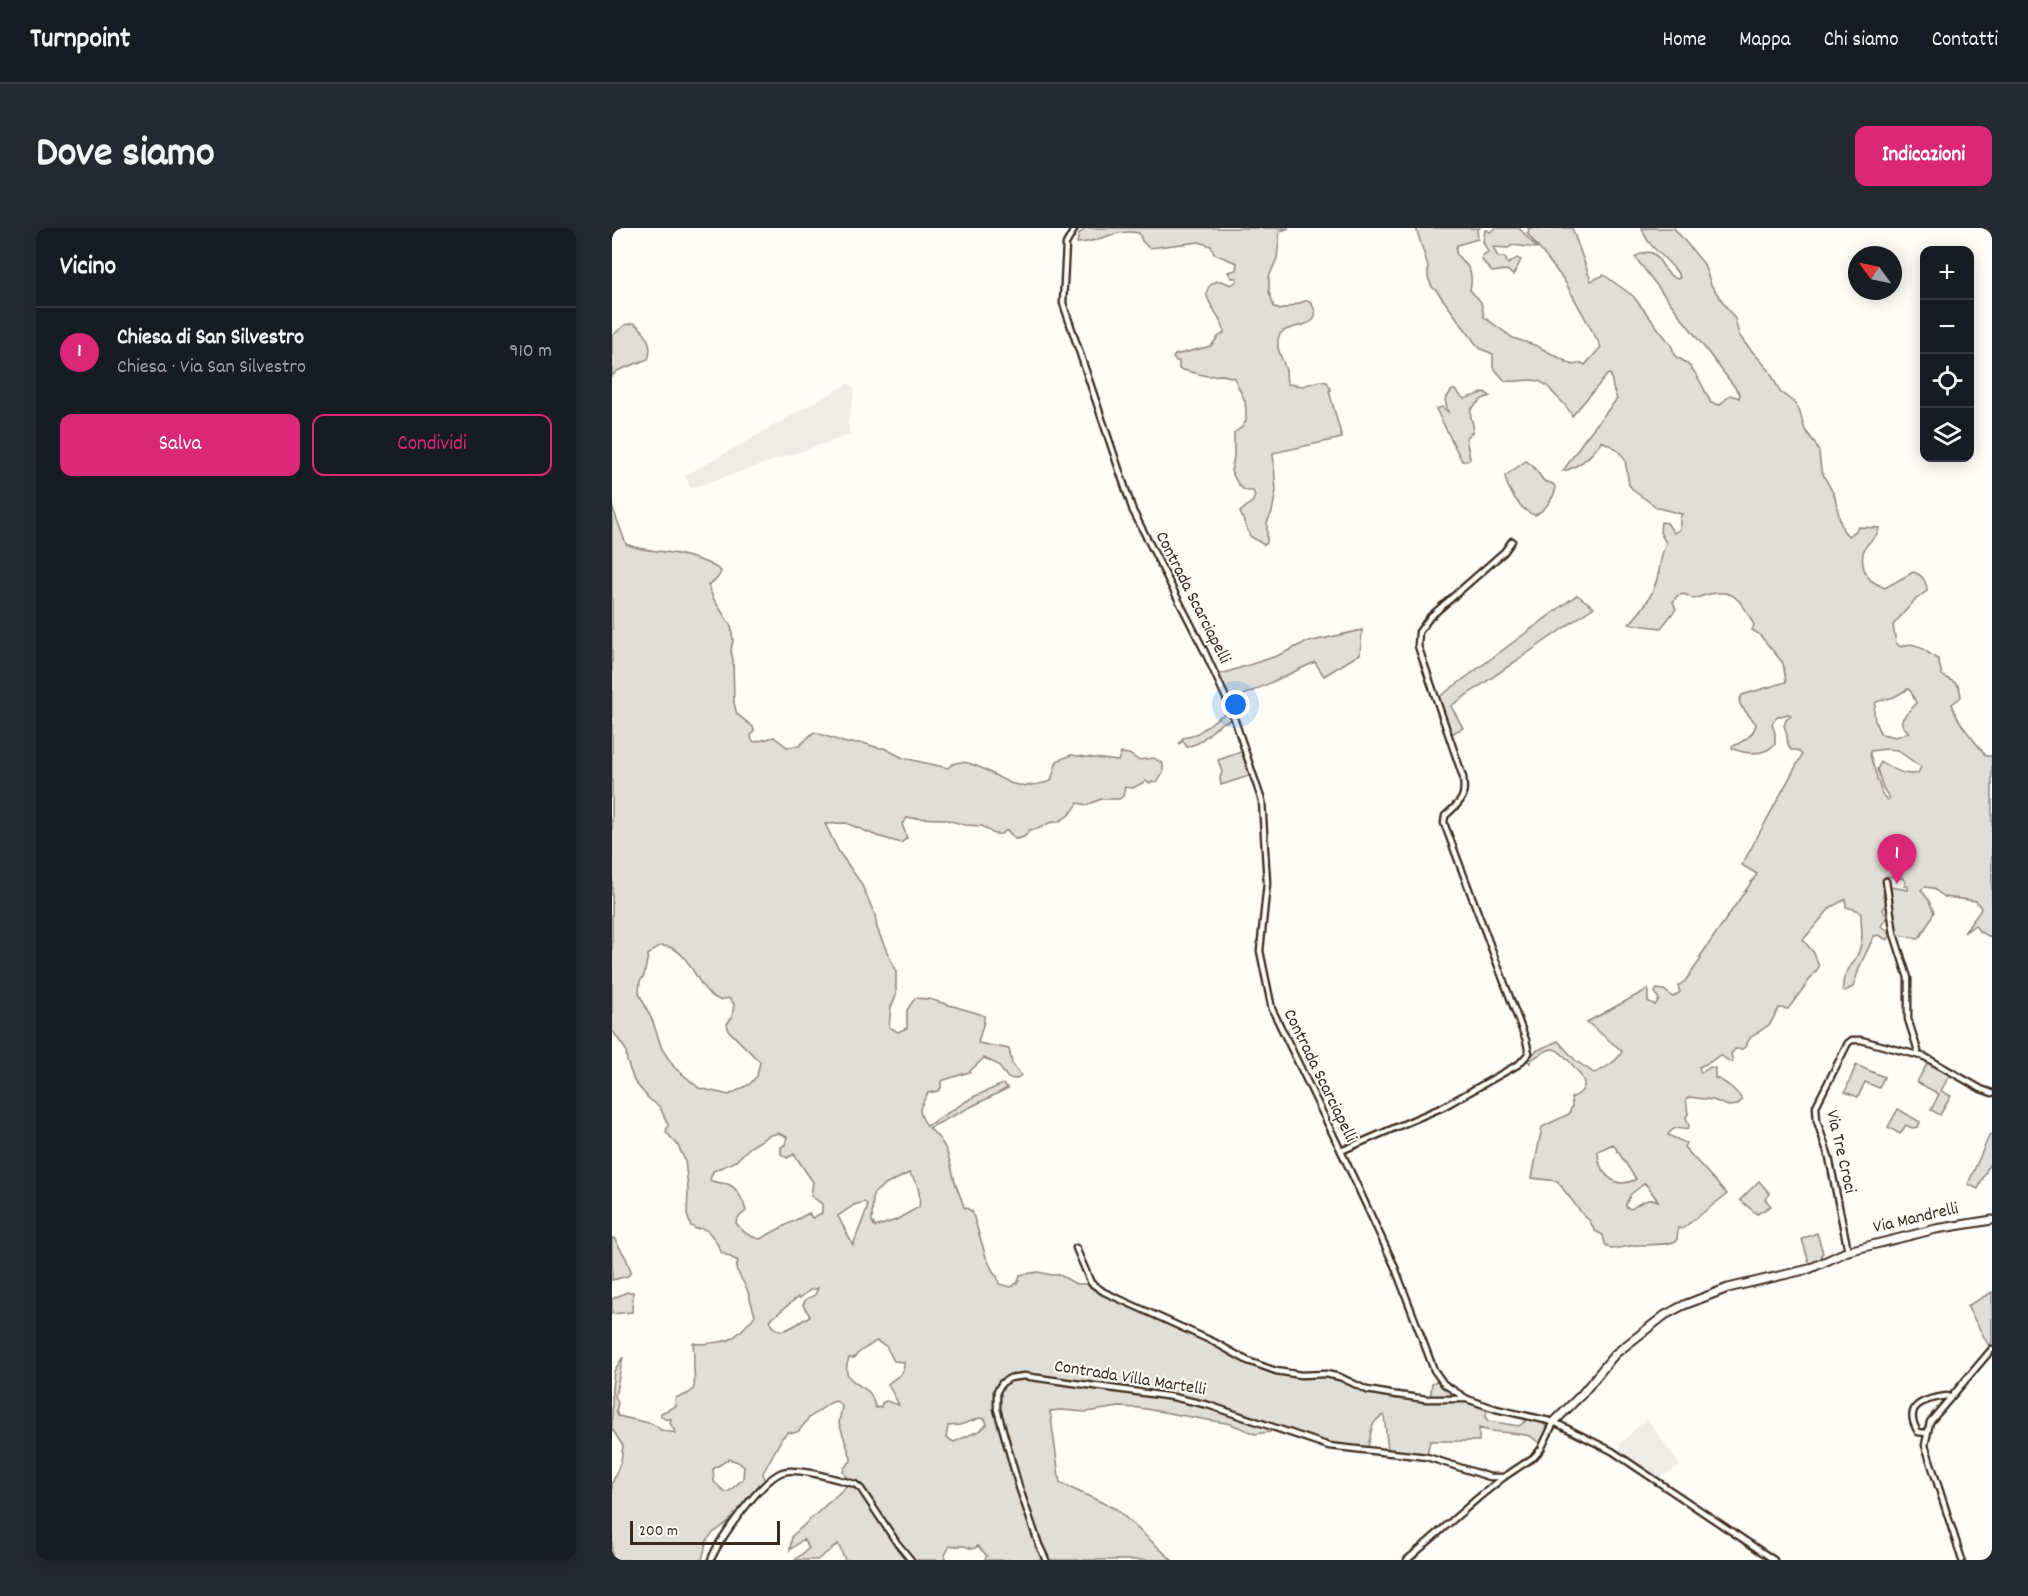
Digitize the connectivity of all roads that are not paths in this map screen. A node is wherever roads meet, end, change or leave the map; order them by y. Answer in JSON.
{"nodes":[{"id":1,"x":1075,"y":228,"type":"edge"},
{"id":2,"x":1512,"y":542,"type":"dead end"},
{"id":3,"x":1886,"y":881,"type":"dead end"},
{"id":4,"x":1917,"y":1055,"type":"junction"},
{"id":5,"x":1992,"y":1093,"type":"edge"},
{"id":6,"x":1341,"y":1151,"type":"junction"},
{"id":7,"x":1992,"y":1220,"type":"edge"},
{"id":8,"x":1076,"y":1248,"type":"dead end"},
{"id":9,"x":1848,"y":1251,"type":"junction"},
{"id":10,"x":1992,"y":1349,"type":"edge"},
{"id":11,"x":1950,"y":1398,"type":"junction"},
{"id":12,"x":1467,"y":1399,"type":"junction"},
{"id":13,"x":1554,"y":1422,"type":"junction"},
{"id":14,"x":1926,"y":1433,"type":"junction"},
{"id":15,"x":1504,"y":1476,"type":"junction"},
{"id":16,"x":711,"y":1560,"type":"edge"},
{"id":17,"x":911,"y":1560,"type":"edge"},
{"id":18,"x":1046,"y":1560,"type":"edge"},
{"id":19,"x":1407,"y":1560,"type":"edge"},
{"id":20,"x":1774,"y":1560,"type":"edge"},
{"id":21,"x":1962,"y":1560,"type":"edge"}],
"edges":[{"from":1,"to":6,"type":"street","name":"Contrada Scarciapelli"},
{"from":2,"to":6,"type":"street"},
{"from":3,"to":4,"type":"street"},
{"from":4,"to":5,"type":"street","name":"Via Tre Croci"},
{"from":4,"to":9,"type":"street","name":"Via Tre Croci"},
{"from":6,"to":12,"type":"street","name":"Contrada Scarciapelli"},
{"from":7,"to":9,"type":"street","name":"Via Mandrelli"},
{"from":8,"to":12,"type":"street"},
{"from":9,"to":13,"type":"street","name":"Via Mandrelli"},
{"from":10,"to":11,"type":"street"},
{"from":11,"to":14,"type":"street"},
{"from":11,"to":14,"type":"street"},
{"from":12,"to":13,"type":"street"},
{"from":13,"to":15,"type":"street"},
{"from":13,"to":20,"type":"street"},
{"from":14,"to":21,"type":"street"},
{"from":15,"to":18,"type":"street","name":"Contrada Villa Martelli"},
{"from":15,"to":19,"type":"street"},
{"from":16,"to":17,"type":"street"}]}
